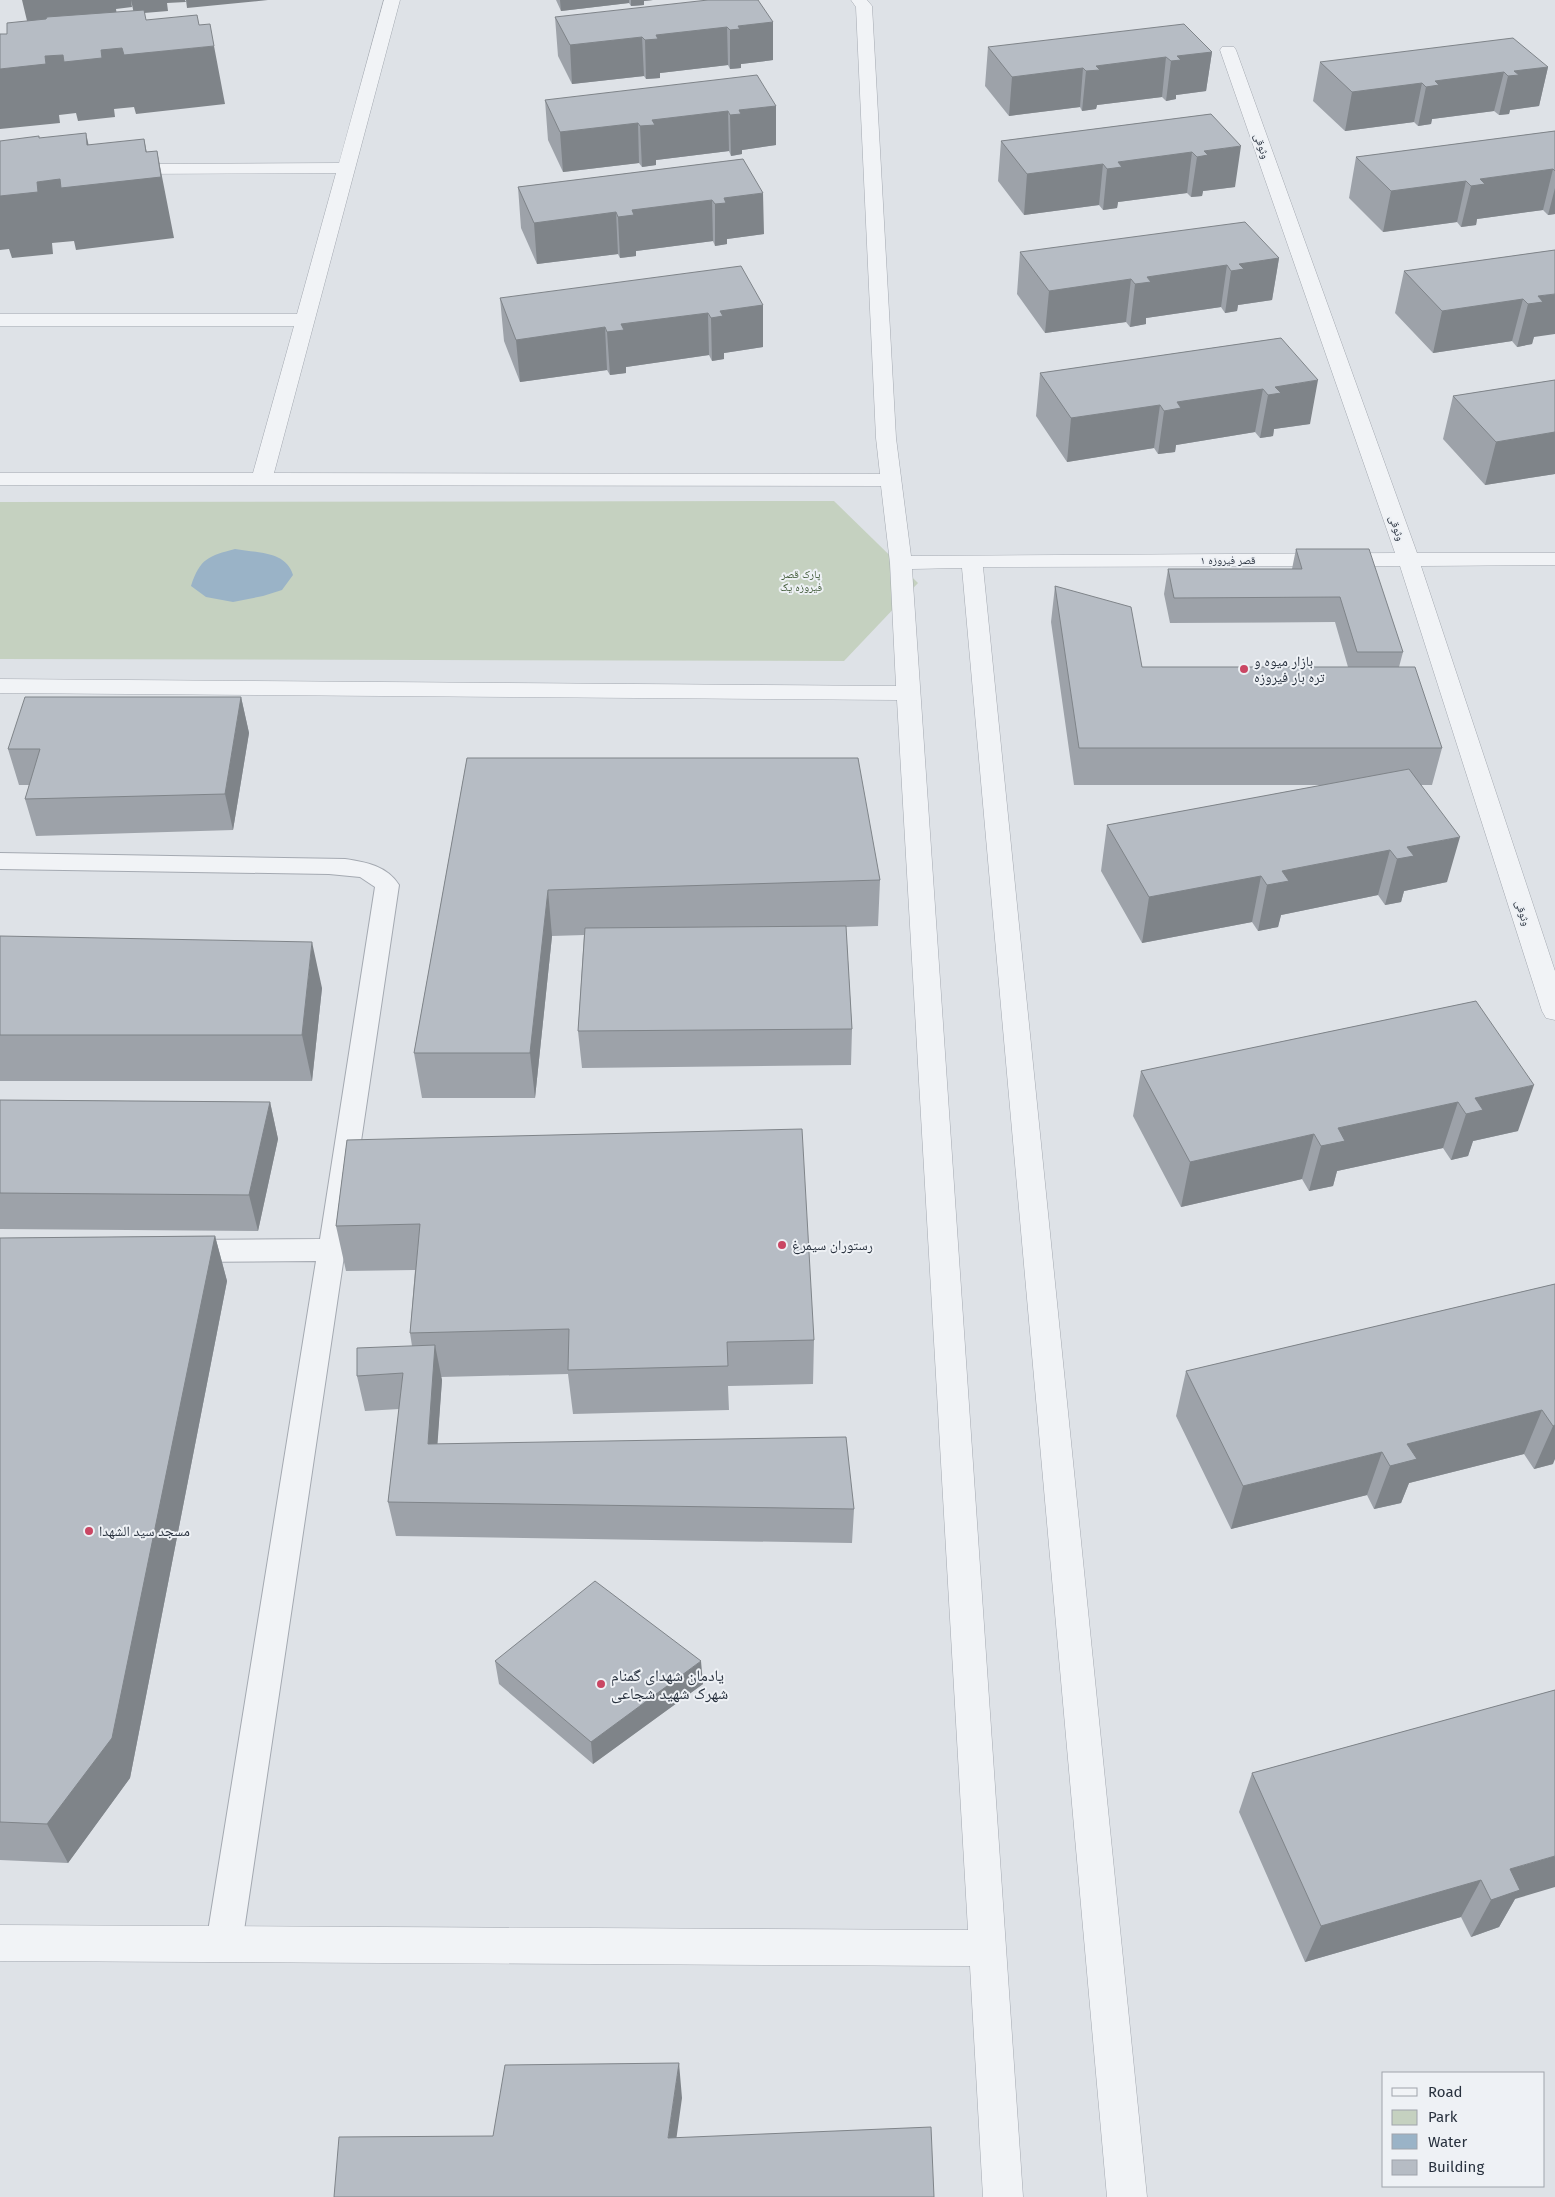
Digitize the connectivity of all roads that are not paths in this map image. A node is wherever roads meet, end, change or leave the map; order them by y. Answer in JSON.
{"nodes":[{"id":1,"x":392,"y":0,"type":"edge"},
{"id":2,"x":859,"y":0,"type":"edge"},
{"id":3,"x":1228,"y":50,"type":"dead end"},
{"id":4,"x":346,"y":168,"type":"junction"},
{"id":5,"x":109,"y":169,"type":"edge"},
{"id":6,"x":0,"y":320,"type":"edge"},
{"id":7,"x":305,"y":320,"type":"junction"},
{"id":8,"x":262,"y":478,"type":"junction"},
{"id":9,"x":0,"y":479,"type":"edge"},
{"id":10,"x":891,"y":480,"type":"junction"},
{"id":11,"x":1408,"y":559,"type":"junction"},
{"id":12,"x":1555,"y":559,"type":"edge"},
{"id":13,"x":972,"y":561,"type":"junction"},
{"id":14,"x":901,"y":563,"type":"junction"},
{"id":15,"x":0,"y":686,"type":"edge"},
{"id":16,"x":908,"y":693,"type":"junction"},
{"id":17,"x":0,"y":861,"type":"edge"},
{"id":18,"x":1555,"y":1011,"type":"edge"},
{"id":19,"x":331,"y":1250,"type":"junction"},
{"id":20,"x":156,"y":1251,"type":"edge"},
{"id":21,"x":0,"y":1943,"type":"edge"},
{"id":22,"x":224,"y":1944,"type":"junction"},
{"id":23,"x":987,"y":1948,"type":"junction"},
{"id":24,"x":1003,"y":2197,"type":"edge"},
{"id":25,"x":1128,"y":2197,"type":"edge"}],
"edges":[{"from":1,"to":4,"type":"street"},
{"from":2,"to":10,"type":"street"},
{"from":3,"to":11,"type":"street","name":"وثوقی"},
{"from":4,"to":5,"type":"street"},
{"from":4,"to":7,"type":"street"},
{"from":6,"to":7,"type":"street"},
{"from":7,"to":8,"type":"street"},
{"from":8,"to":9,"type":"street"},
{"from":8,"to":10,"type":"street"},
{"from":10,"to":14,"type":"street"},
{"from":11,"to":12,"type":"street","name":"قصر فیروزه ۱"},
{"from":11,"to":13,"type":"street","name":"قصر فیروزه ۱"},
{"from":11,"to":18,"type":"street","name":"وثوقی"},
{"from":13,"to":14,"type":"street","name":"قصر فیروزه ۱"},
{"from":13,"to":25,"type":"street"},
{"from":14,"to":16,"type":"street"},
{"from":15,"to":16,"type":"street"},
{"from":16,"to":23,"type":"street"},
{"from":17,"to":19,"type":"lane"},
{"from":19,"to":20,"type":"lane"},
{"from":19,"to":22,"type":"lane"},
{"from":21,"to":22,"type":"street"},
{"from":22,"to":23,"type":"street"},
{"from":23,"to":24,"type":"street"}]}
